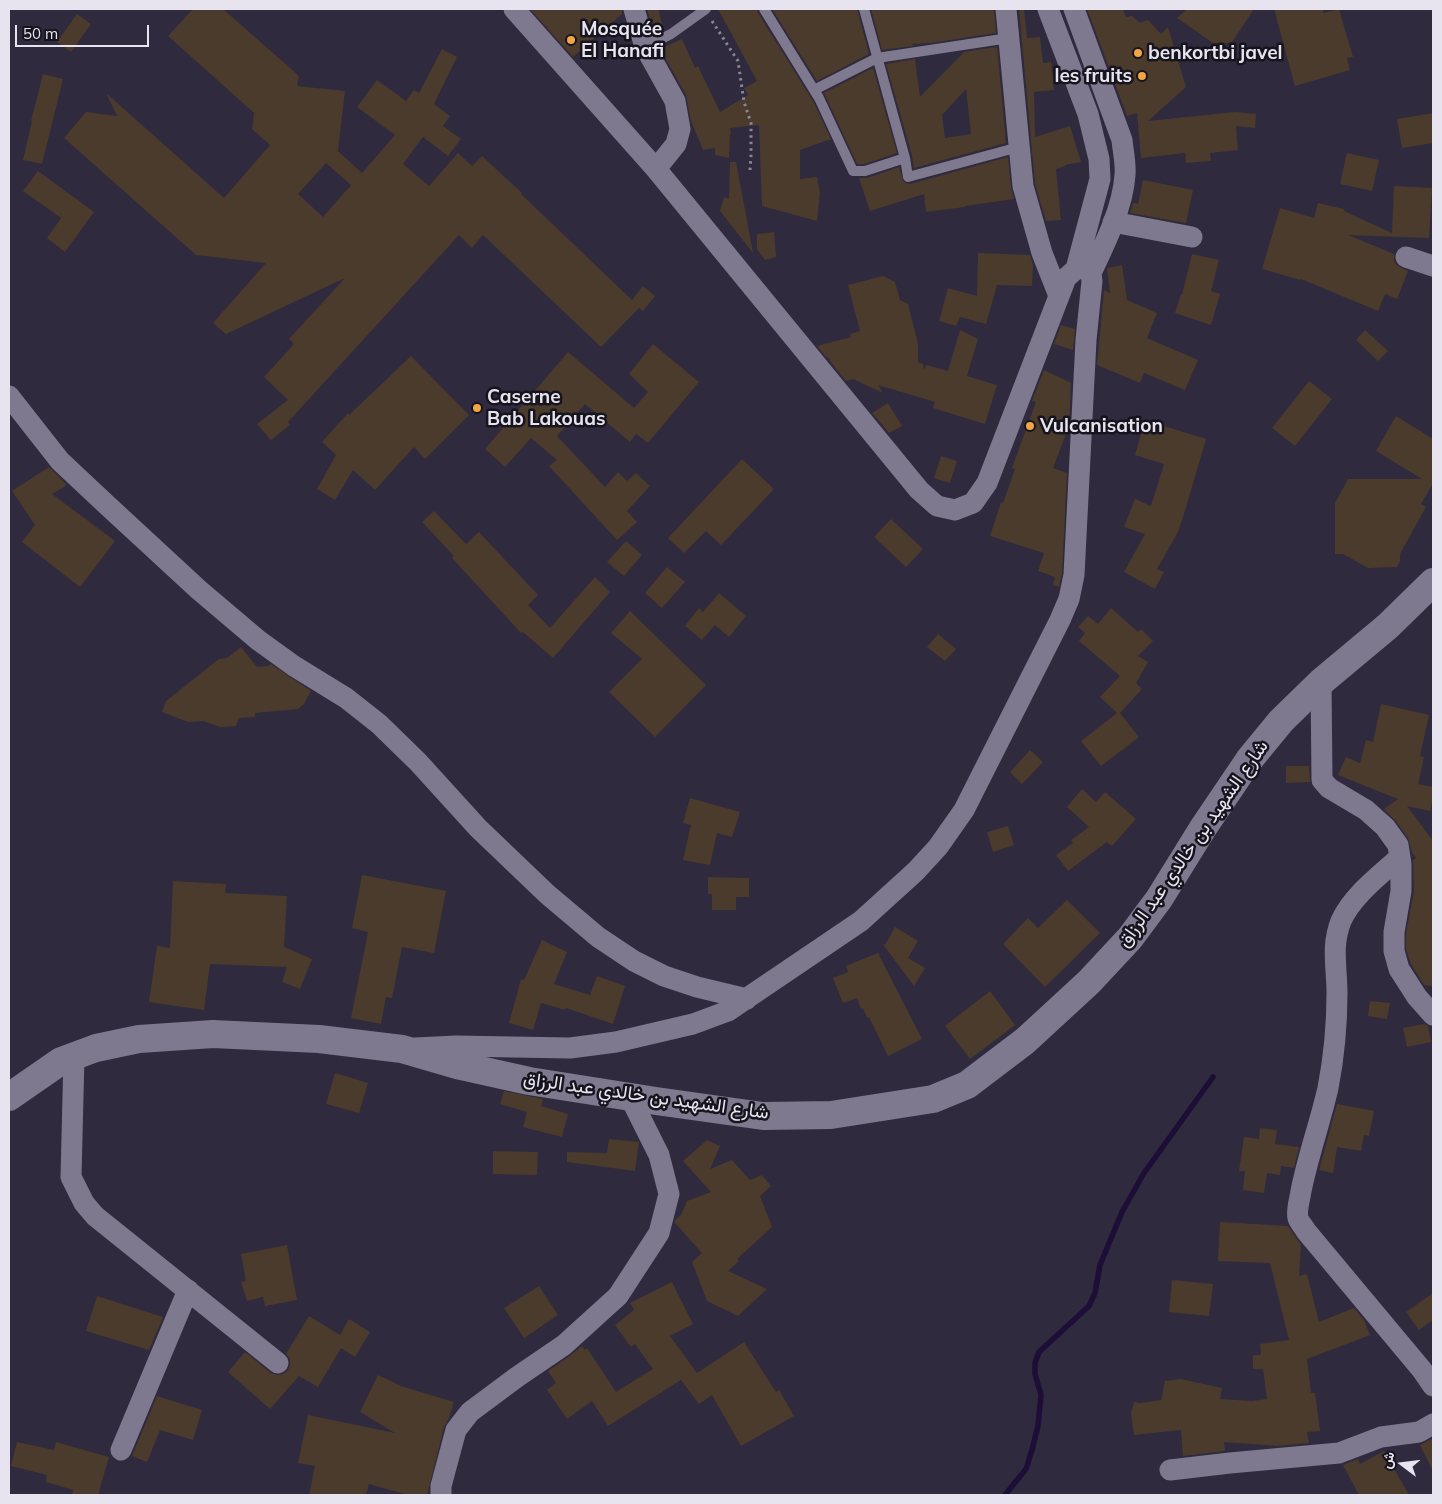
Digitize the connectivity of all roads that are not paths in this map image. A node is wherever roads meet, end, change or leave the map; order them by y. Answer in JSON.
{"nodes":[{"id":1,"x":514,"y":9,"type":"edge"},
{"id":2,"x":634,"y":9,"type":"edge"},
{"id":3,"x":706,"y":9,"type":"edge"},
{"id":4,"x":764,"y":9,"type":"edge"},
{"id":5,"x":864,"y":9,"type":"edge"},
{"id":6,"x":1006,"y":9,"type":"edge"},
{"id":7,"x":1048,"y":9,"type":"edge"},
{"id":8,"x":1074,"y":9,"type":"edge"},
{"id":9,"x":1009,"y":38,"type":"junction"},
{"id":10,"x":645,"y":47,"type":"junction"},
{"id":11,"x":877,"y":58,"type":"junction"},
{"id":12,"x":814,"y":90,"type":"junction"},
{"id":13,"x":1019,"y":147,"type":"junction"},
{"id":14,"x":905,"y":158,"type":"junction"},
{"id":15,"x":656,"y":169,"type":"junction"},
{"id":16,"x":1113,"y":222,"type":"junction"},
{"id":17,"x":1192,"y":237,"type":"dead end"},
{"id":18,"x":1406,"y":257,"type":"dead end"},
{"id":19,"x":1433,"y":266,"type":"edge"},
{"id":20,"x":1083,"y":271,"type":"junction"},
{"id":21,"x":1059,"y":296,"type":"junction"},
{"id":22,"x":9,"y":396,"type":"edge"},
{"id":23,"x":1433,"y":582,"type":"edge"},
{"id":24,"x":1320,"y":682,"type":"junction"},
{"id":25,"x":1400,"y":857,"type":"junction"},
{"id":26,"x":746,"y":999,"type":"junction"},
{"id":27,"x":1433,"y":1015,"type":"edge"},
{"id":28,"x":402,"y":1049,"type":"junction"},
{"id":29,"x":74,"y":1056,"type":"junction"},
{"id":30,"x":9,"y":1097,"type":"edge"},
{"id":31,"x":630,"y":1097,"type":"junction"},
{"id":32,"x":188,"y":1290,"type":"junction"},
{"id":33,"x":278,"y":1363,"type":"dead end"},
{"id":34,"x":1433,"y":1386,"type":"edge"},
{"id":35,"x":1433,"y":1424,"type":"edge"},
{"id":36,"x":121,"y":1450,"type":"dead end"},
{"id":37,"x":1170,"y":1470,"type":"dead end"},
{"id":38,"x":441,"y":1495,"type":"edge"}],
"edges":[{"from":1,"to":15,"type":"street"},
{"from":2,"to":10,"type":"street"},
{"from":3,"to":10,"type":"lane"},
{"from":4,"to":12,"type":"lane"},
{"from":5,"to":11,"type":"lane"},
{"from":6,"to":9,"type":"street"},
{"from":7,"to":20,"type":"street"},
{"from":8,"to":16,"type":"street"},
{"from":9,"to":11,"type":"lane"},
{"from":9,"to":13,"type":"street"},
{"from":10,"to":15,"type":"street"},
{"from":11,"to":12,"type":"lane"},
{"from":11,"to":14,"type":"lane"},
{"from":12,"to":14,"type":"lane"},
{"from":13,"to":14,"type":"lane"},
{"from":13,"to":21,"type":"street"},
{"from":15,"to":21,"type":"street"},
{"from":16,"to":17,"type":"street"},
{"from":16,"to":20,"type":"street"},
{"from":18,"to":19,"type":"street"},
{"from":20,"to":21,"type":"street"},
{"from":20,"to":26,"type":"street"},
{"from":22,"to":26,"type":"street"},
{"from":23,"to":24,"type":"main road","name":"شارع الشهيد بن خالدي عبد الرزاق"},
{"from":24,"to":25,"type":"street"},
{"from":24,"to":31,"type":"main road","name":"شارع الشهيد بن خالدي عبد الرزاق"},
{"from":25,"to":27,"type":"street"},
{"from":25,"to":34,"type":"street"},
{"from":26,"to":28,"type":"street"},
{"from":28,"to":29,"type":"main road","name":"شارع الشهيد بن خالدي عبد الرزاق"},
{"from":28,"to":31,"type":"main road","name":"شارع الشهيد بن خالدي عبد الرزاق"},
{"from":29,"to":30,"type":"main road","name":"شارع الشهيد بن خالدي عبد الرزاق"},
{"from":29,"to":32,"type":"street"},
{"from":31,"to":38,"type":"street"},
{"from":32,"to":33,"type":"street"},
{"from":32,"to":36,"type":"street"},
{"from":35,"to":37,"type":"street"}]}
